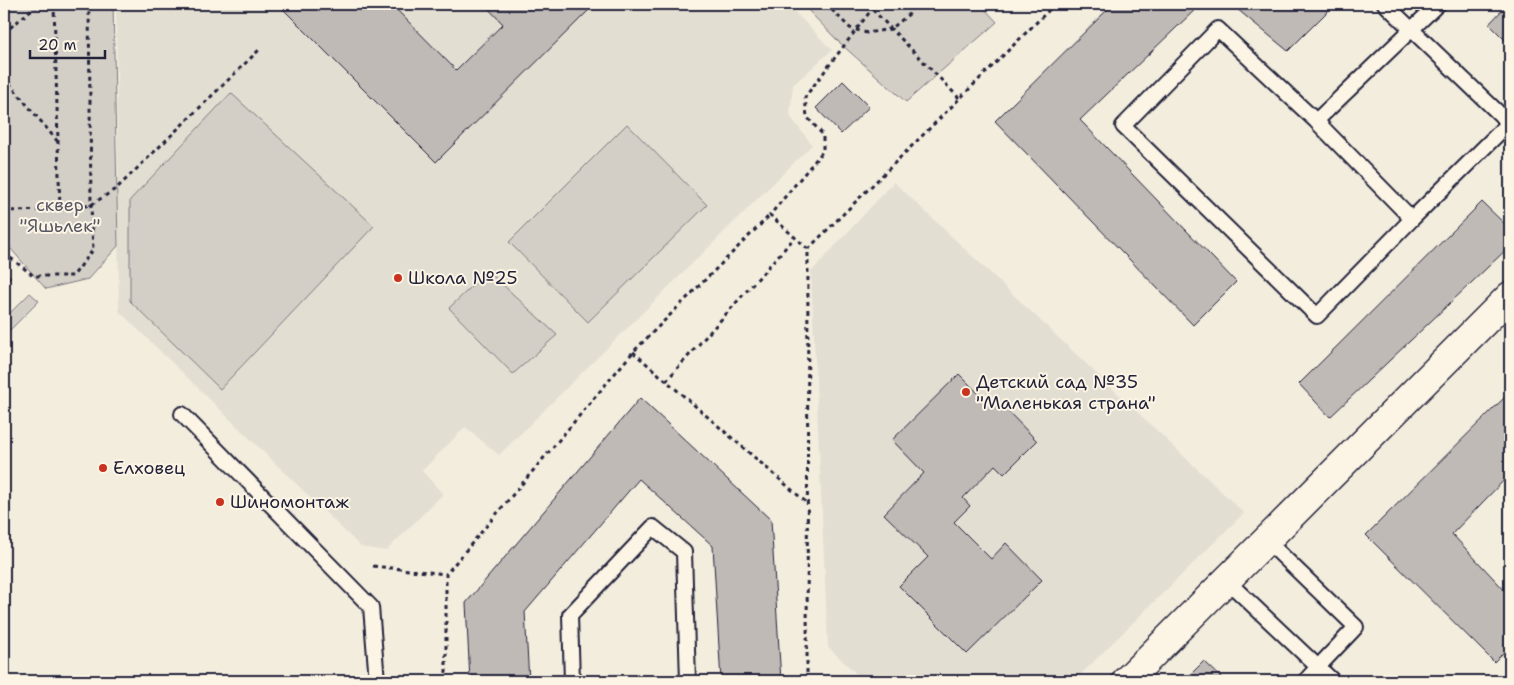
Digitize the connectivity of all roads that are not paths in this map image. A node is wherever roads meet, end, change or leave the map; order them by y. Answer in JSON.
{"nodes":[{"id":1,"x":1385,"y":4,"type":"edge"},
{"id":2,"x":1438,"y":4,"type":"edge"},
{"id":3,"x":1412,"y":30,"type":"junction"},
{"id":4,"x":1316,"y":121,"type":"junction"},
{"id":5,"x":1510,"y":124,"type":"edge"},
{"id":6,"x":1412,"y":220,"type":"junction"},
{"id":7,"x":1510,"y":296,"type":"edge"},
{"id":8,"x":182,"y":414,"type":"dead end"},
{"id":9,"x":1266,"y":540,"type":"junction"},
{"id":10,"x":1226,"y":580,"type":"junction"},
{"id":11,"x":1318,"y":667,"type":"junction"},
{"id":12,"x":377,"y":681,"type":"edge"},
{"id":13,"x":572,"y":681,"type":"edge"},
{"id":14,"x":688,"y":681,"type":"edge"},
{"id":15,"x":1126,"y":681,"type":"edge"},
{"id":16,"x":1305,"y":681,"type":"edge"},
{"id":17,"x":1333,"y":681,"type":"edge"}],
"edges":[{"from":1,"to":3,"type":"lane"},
{"from":2,"to":3,"type":"lane"},
{"from":3,"to":4,"type":"lane"},
{"from":3,"to":5,"type":"lane"},
{"from":4,"to":6,"type":"lane"},
{"from":4,"to":6,"type":"lane"},
{"from":5,"to":6,"type":"lane"},
{"from":7,"to":9,"type":"street"},
{"from":8,"to":12,"type":"lane"},
{"from":9,"to":10,"type":"street"},
{"from":9,"to":11,"type":"lane"},
{"from":10,"to":11,"type":"lane"},
{"from":10,"to":15,"type":"street"},
{"from":11,"to":16,"type":"lane"},
{"from":11,"to":17,"type":"lane"},
{"from":13,"to":14,"type":"lane"}]}
